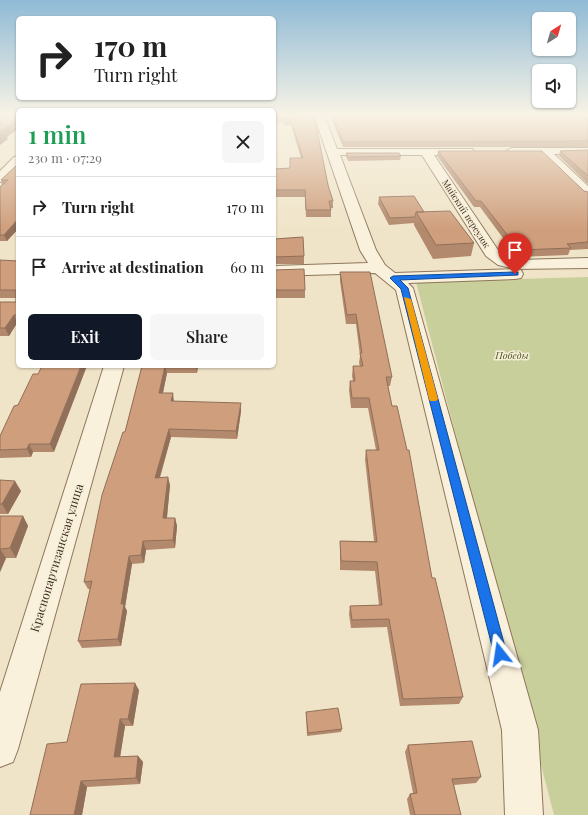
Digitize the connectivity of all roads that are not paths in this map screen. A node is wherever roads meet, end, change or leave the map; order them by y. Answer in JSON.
{"nodes":[{"id":1,"x":333,"y":153,"type":"edge"},
{"id":2,"x":427,"y":153,"type":"edge"},
{"id":3,"x":546,"y":153,"type":"edge"},
{"id":4,"x":16,"y":162,"type":"edge"},
{"id":5,"x":0,"y":178,"type":"edge"},
{"id":6,"x":588,"y":193,"type":"edge"},
{"id":7,"x":588,"y":263,"type":"edge"},
{"id":8,"x":276,"y":270,"type":"edge"},
{"id":9,"x":386,"y":273,"type":"junction"},
{"id":10,"x":515,"y":274,"type":"dead end"},
{"id":11,"x":113,"y":368,"type":"edge"},
{"id":12,"x":0,"y":749,"type":"edge"},
{"id":13,"x":524,"y":815,"type":"edge"}],
"edges":[{"from":1,"to":9,"type":"street"},
{"from":2,"to":7,"type":"street","name":"Майский переулок"},
{"from":3,"to":6,"type":"street"},
{"from":4,"to":5,"type":"street"},
{"from":8,"to":9,"type":"street"},
{"from":9,"to":10,"type":"street"},
{"from":9,"to":13,"type":"street"},
{"from":11,"to":12,"type":"street","name":"Краснопартизанская улица"}]}
